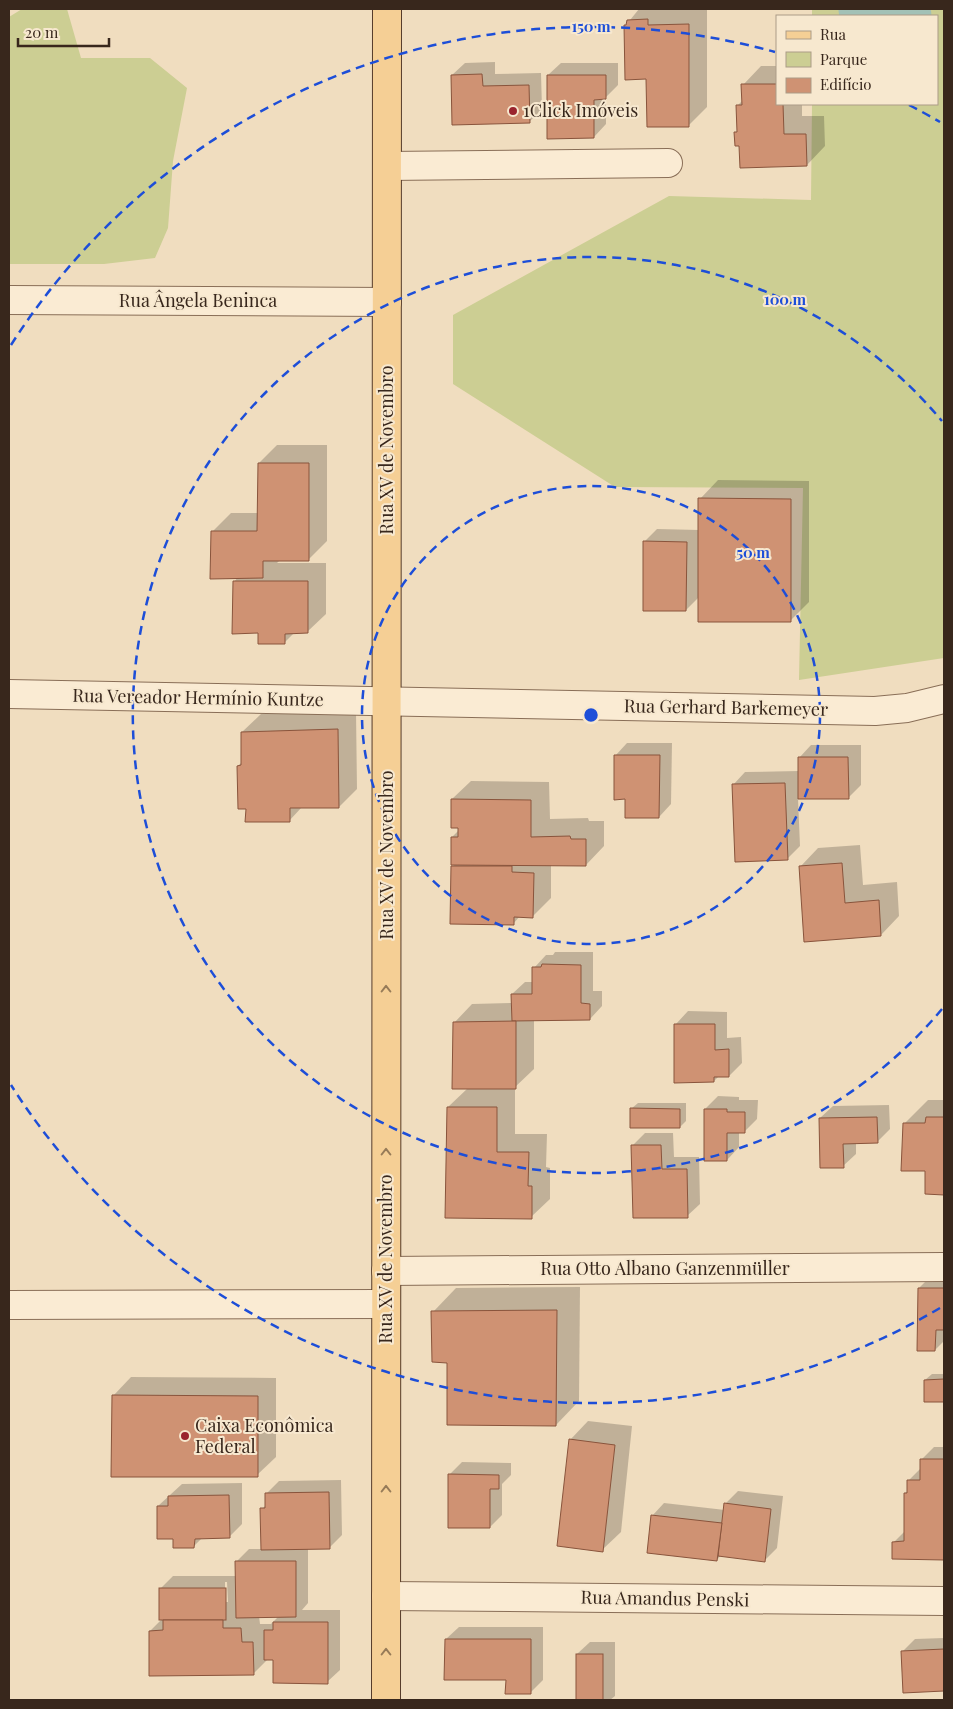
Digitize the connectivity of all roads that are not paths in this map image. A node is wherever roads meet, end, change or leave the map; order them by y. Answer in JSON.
{"nodes":[{"id":1,"x":387,"y":9,"type":"edge"},
{"id":2,"x":668,"y":164,"type":"dead end"},
{"id":3,"x":387,"y":166,"type":"junction"},
{"id":4,"x":9,"y":300,"type":"edge"},
{"id":5,"x":387,"y":302,"type":"junction"},
{"id":6,"x":9,"y":694,"type":"edge"},
{"id":7,"x":944,"y":699,"type":"edge"},
{"id":8,"x":387,"y":702,"type":"junction"},
{"id":9,"x":944,"y":1267,"type":"edge"},
{"id":10,"x":386,"y":1271,"type":"junction"},
{"id":11,"x":386,"y":1304,"type":"junction"},
{"id":12,"x":9,"y":1305,"type":"edge"},
{"id":13,"x":386,"y":1596,"type":"junction"},
{"id":14,"x":944,"y":1601,"type":"edge"},
{"id":15,"x":386,"y":1700,"type":"edge"}],
"edges":[{"from":1,"to":3,"type":"main road","name":"Rua XV de Novembro"},
{"from":2,"to":3,"type":"street"},
{"from":3,"to":5,"type":"main road","name":"Rua XV de Novembro"},
{"from":4,"to":5,"type":"street","name":"Rua Ângela Beninca"},
{"from":5,"to":8,"type":"main road","name":"Rua XV de Novembro"},
{"from":6,"to":8,"type":"street","name":"Rua Vereador Hermínio Kuntze"},
{"from":7,"to":8,"type":"street","name":"Rua Gerhard Barkemeyer"},
{"from":10,"to":8,"type":"main road","name":"Rua XV de Novembro","one_way":true},
{"from":9,"to":10,"type":"street","name":"Rua Otto Albano Ganzenmüller"},
{"from":10,"to":11,"type":"main road","name":"Rua XV de Novembro"},
{"from":11,"to":12,"type":"street"},
{"from":13,"to":11,"type":"main road","name":"Rua XV de Novembro","one_way":true},
{"from":13,"to":14,"type":"street","name":"Rua Amandus Penski"},
{"from":15,"to":13,"type":"main road","name":"Rua XV de Novembro","one_way":true}]}
